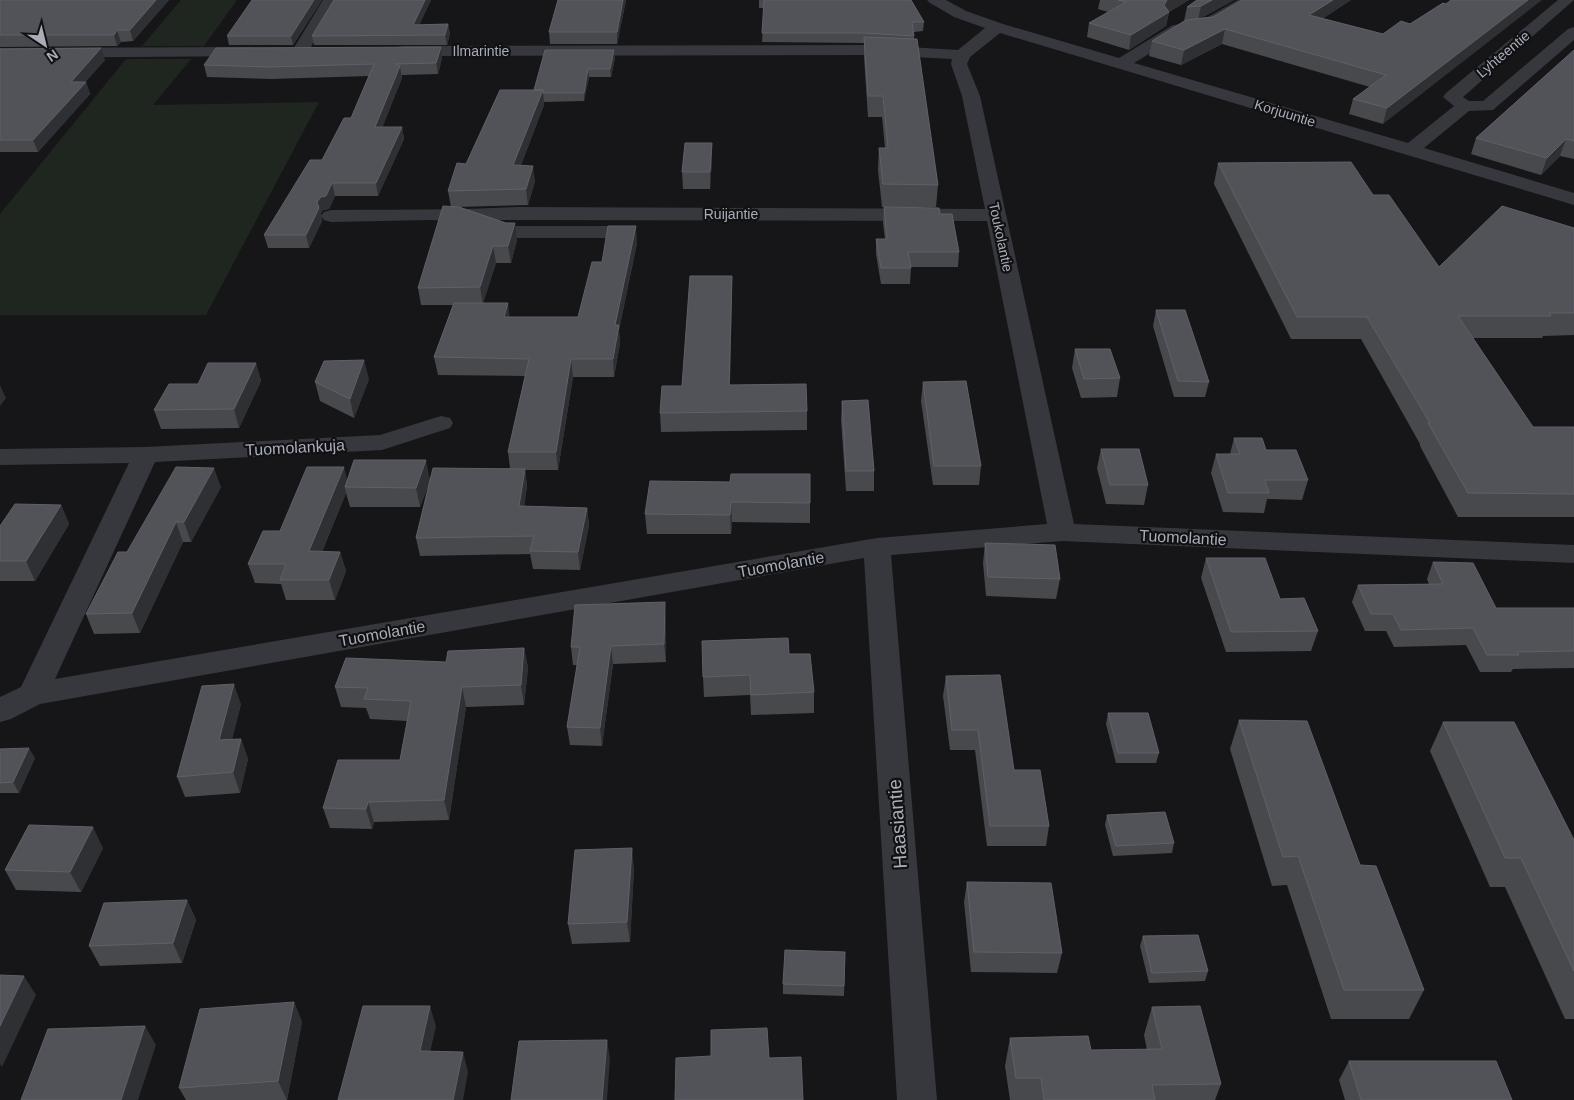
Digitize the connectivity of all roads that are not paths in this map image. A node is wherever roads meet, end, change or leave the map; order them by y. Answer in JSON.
{"nodes":[{"id":1,"x":331,"y":0,"type":"edge"},
{"id":2,"x":935,"y":0,"type":"edge"},
{"id":3,"x":1249,"y":0,"type":"edge"},
{"id":4,"x":1567,"y":0,"type":"edge"},
{"id":5,"x":997,"y":27,"type":"junction"},
{"id":6,"x":1574,"y":32,"type":"edge"},
{"id":7,"x":1511,"y":47,"type":"junction"},
{"id":8,"x":300,"y":51,"type":"junction"},
{"id":9,"x":320,"y":51,"type":"edge"},
{"id":10,"x":389,"y":51,"type":"edge"},
{"id":11,"x":0,"y":53,"type":"edge"},
{"id":12,"x":962,"y":54,"type":"junction"},
{"id":13,"x":1545,"y":56,"type":"junction"},
{"id":14,"x":1122,"y":63,"type":"junction"},
{"id":15,"x":1465,"y":106,"type":"junction"},
{"id":16,"x":1411,"y":150,"type":"junction"},
{"id":17,"x":1574,"y":199,"type":"edge"},
{"id":18,"x":996,"y":215,"type":"junction"},
{"id":19,"x":331,"y":216,"type":"dead end"},
{"id":20,"x":441,"y":423,"type":"dead end"},
{"id":21,"x":146,"y":455,"type":"junction"},
{"id":22,"x":0,"y":457,"type":"edge"},
{"id":23,"x":1062,"y":532,"type":"junction"},
{"id":24,"x":878,"y":547,"type":"junction"},
{"id":25,"x":1574,"y":554,"type":"edge"},
{"id":26,"x":32,"y":694,"type":"junction"},
{"id":27,"x":0,"y":711,"type":"edge"},
{"id":28,"x":917,"y":1100,"type":"edge"}],
"edges":[{"from":1,"to":8,"type":"street"},
{"from":2,"to":5,"type":"street"},
{"from":3,"to":14,"type":"street"},
{"from":4,"to":7,"type":"street","name":"Lyhteentie"},
{"from":5,"to":12,"type":"street"},
{"from":5,"to":14,"type":"street","name":"Korjuuntie"},
{"from":6,"to":13,"type":"street","name":"Lyhteentie"},
{"from":7,"to":13,"type":"street"},
{"from":7,"to":15,"type":"street","name":"Lyhteentie"},
{"from":8,"to":9,"type":"street"},
{"from":8,"to":11,"type":"street"},
{"from":10,"to":12,"type":"street","name":"Ilmarintie"},
{"from":12,"to":18,"type":"street","name":"Toukolantie"},
{"from":13,"to":15,"type":"street","name":"Lyhteentie"},
{"from":14,"to":16,"type":"street","name":"Korjuuntie"},
{"from":15,"to":16,"type":"street"},
{"from":16,"to":17,"type":"street","name":"Korjuuntie"},
{"from":18,"to":19,"type":"street"},
{"from":18,"to":23,"type":"street","name":"Toukolantie"},
{"from":20,"to":21,"type":"street","name":"Tuomolankuja"},
{"from":21,"to":22,"type":"street","name":"Tuomolankuja"},
{"from":21,"to":26,"type":"street"},
{"from":23,"to":24,"type":"street","name":"Tuomolantie"},
{"from":23,"to":25,"type":"street","name":"Tuomolantie"},
{"from":24,"to":26,"type":"street","name":"Tuomolantie"},
{"from":24,"to":28,"type":"street","name":"Haasiantie"},
{"from":26,"to":27,"type":"street","name":"Tuomolantie"}]}
